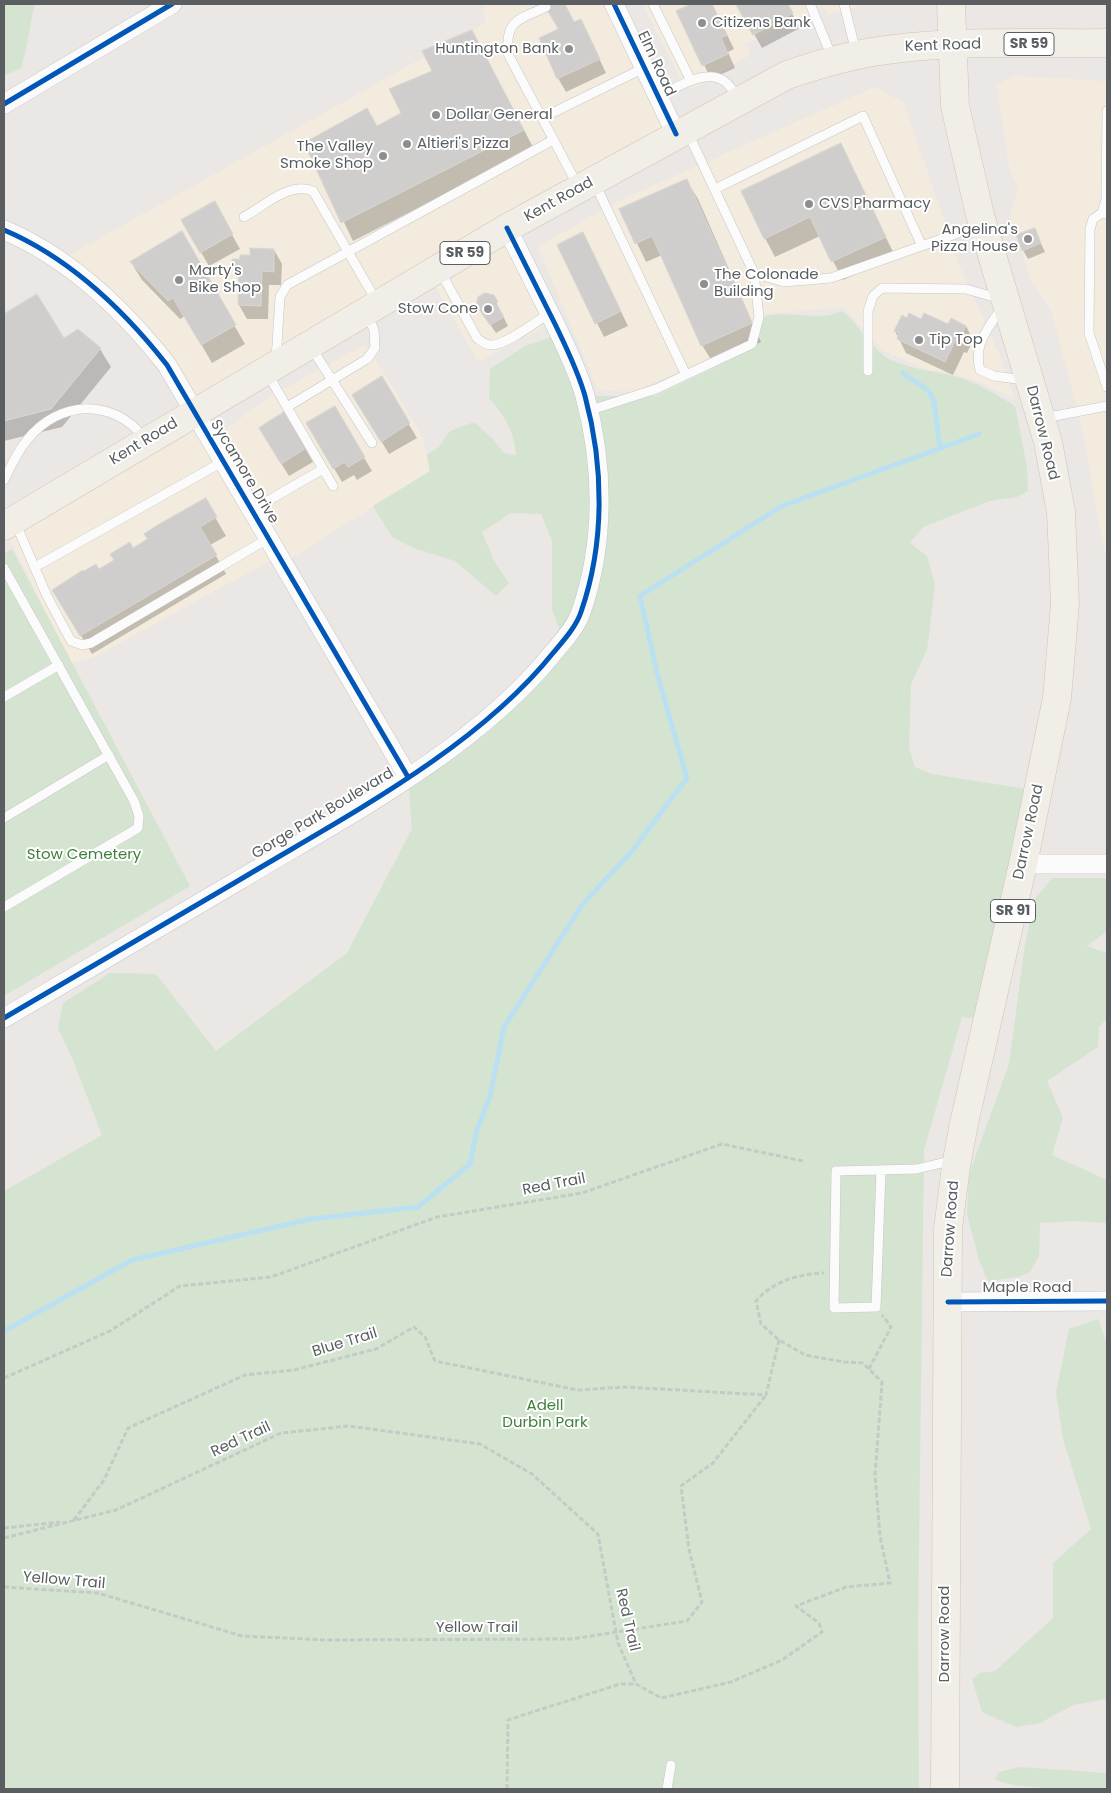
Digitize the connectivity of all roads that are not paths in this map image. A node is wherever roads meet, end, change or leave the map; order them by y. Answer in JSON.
{"nodes":[{"id":1,"x":172,"y":4,"type":"edge"},
{"id":2,"x":615,"y":4,"type":"edge"},
{"id":3,"x":653,"y":4,"type":"edge"},
{"id":4,"x":810,"y":4,"type":"edge"},
{"id":5,"x":951,"y":4,"type":"edge"},
{"id":6,"x":847,"y":5,"type":"edge"},
{"id":7,"x":546,"y":7,"type":"dead end"},
{"id":8,"x":1107,"y":43,"type":"edge"},
{"id":9,"x":951,"y":45,"type":"junction"},
{"id":10,"x":845,"y":57,"type":"junction"},
{"id":11,"x":644,"y":68,"type":"junction"},
{"id":12,"x":691,"y":81,"type":"junction"},
{"id":13,"x":658,"y":98,"type":"junction"},
{"id":14,"x":740,"y":101,"type":"junction"},
{"id":15,"x":4,"y":104,"type":"edge"},
{"id":16,"x":1107,"y":111,"type":"edge"},
{"id":17,"x":542,"y":118,"type":"junction"},
{"id":18,"x":681,"y":132,"type":"junction"},
{"id":19,"x":553,"y":140,"type":"junction"},
{"id":20,"x":586,"y":185,"type":"junction"},
{"id":21,"x":715,"y":189,"type":"junction"},
{"id":22,"x":1105,"y":213,"type":"edge"},
{"id":23,"x":244,"y":218,"type":"dead end"},
{"id":24,"x":983,"y":224,"type":"junction"},
{"id":25,"x":507,"y":228,"type":"junction"},
{"id":26,"x":4,"y":230,"type":"edge"},
{"id":27,"x":921,"y":244,"type":"junction"},
{"id":28,"x":347,"y":250,"type":"junction"},
{"id":29,"x":439,"y":269,"type":"junction"},
{"id":30,"x":754,"y":273,"type":"junction"},
{"id":31,"x":1006,"y":301,"type":"junction"},
{"id":32,"x":372,"y":308,"type":"junction"},
{"id":33,"x":550,"y":313,"type":"junction"},
{"id":34,"x":310,"y":345,"type":"junction"},
{"id":35,"x":271,"y":368,"type":"junction"},
{"id":36,"x":868,"y":371,"type":"dead end"},
{"id":37,"x":686,"y":375,"type":"junction"},
{"id":38,"x":332,"y":380,"type":"junction"},
{"id":39,"x":1030,"y":380,"type":"junction"},
{"id":40,"x":1107,"y":387,"type":"edge"},
{"id":41,"x":1107,"y":406,"type":"edge"},
{"id":42,"x":288,"y":407,"type":"junction"},
{"id":43,"x":588,"y":411,"type":"junction"},
{"id":44,"x":193,"y":413,"type":"junction"},
{"id":45,"x":1041,"y":419,"type":"junction"},
{"id":46,"x":146,"y":440,"type":"junction"},
{"id":47,"x":372,"y":443,"type":"dead end"},
{"id":48,"x":224,"y":461,"type":"junction"},
{"id":49,"x":323,"y":469,"type":"junction"},
{"id":50,"x":4,"y":480,"type":"edge"},
{"id":51,"x":332,"y":486,"type":"dead end"},
{"id":52,"x":252,"y":510,"type":"junction"},
{"id":53,"x":9,"y":523,"type":"edge"},
{"id":54,"x":269,"y":538,"type":"junction"},
{"id":55,"x":4,"y":568,"type":"edge"},
{"id":56,"x":35,"y":568,"type":"junction"},
{"id":57,"x":60,"y":665,"type":"junction"},
{"id":58,"x":4,"y":697,"type":"edge"},
{"id":59,"x":109,"y":755,"type":"junction"},
{"id":60,"x":408,"y":777,"type":"junction"},
{"id":61,"x":4,"y":818,"type":"edge"},
{"id":62,"x":1023,"y":864,"type":"junction"},
{"id":63,"x":1107,"y":864,"type":"edge"},
{"id":64,"x":4,"y":907,"type":"edge"},
{"id":65,"x":4,"y":1018,"type":"edge"},
{"id":66,"x":957,"y":1159,"type":"junction"},
{"id":67,"x":881,"y":1171,"type":"junction"},
{"id":68,"x":1107,"y":1301,"type":"edge"},
{"id":69,"x":948,"y":1302,"type":"junction"},
{"id":70,"x":671,"y":1765,"type":"dead end"},
{"id":71,"x":666,"y":1789,"type":"edge"},
{"id":72,"x":945,"y":1789,"type":"edge"}],
"edges":[{"from":1,"to":15,"type":"street"},
{"from":2,"to":11,"type":"street","name":"Elm Road"},
{"from":3,"to":12,"type":"lane"},
{"from":4,"to":10,"type":"lane"},
{"from":5,"to":9,"type":"main road","name":"Darrow Road","number":"SR 91"},
{"from":6,"to":10,"type":"lane"},
{"from":7,"to":17,"type":"lane"},
{"from":8,"to":9,"type":"main road","name":"Kent Road","number":"SR 59"},
{"from":9,"to":10,"type":"main road","name":"Kent Road","number":"SR 59"},
{"from":9,"to":24,"type":"main road","name":"Darrow Road","number":"SR 91"},
{"from":10,"to":14,"type":"main road","name":"Kent Road","number":"SR 59"},
{"from":11,"to":13,"type":"street","name":"Elm Road"},
{"from":11,"to":17,"type":"lane"},
{"from":12,"to":13,"type":"lane"},
{"from":12,"to":14,"type":"lane"},
{"from":13,"to":18,"type":"street","name":"Elm Road"},
{"from":14,"to":18,"type":"main road","name":"Kent Road","number":"SR 59"},
{"from":16,"to":22,"type":"lane"},
{"from":17,"to":19,"type":"lane"},
{"from":18,"to":20,"type":"main road","name":"Kent Road","number":"SR 59"},
{"from":18,"to":21,"type":"lane"},
{"from":19,"to":20,"type":"lane"},
{"from":19,"to":28,"type":"lane"},
{"from":20,"to":25,"type":"main road","name":"Kent Road","number":"SR 59"},
{"from":20,"to":37,"type":"lane"},
{"from":21,"to":27,"type":"lane"},
{"from":21,"to":30,"type":"lane"},
{"from":22,"to":40,"type":"lane"},
{"from":23,"to":28,"type":"lane"},
{"from":24,"to":27,"type":"lane"},
{"from":24,"to":31,"type":"main road","name":"Darrow Road","number":"SR 91"},
{"from":25,"to":29,"type":"main road","name":"Kent Road","number":"SR 59"},
{"from":25,"to":33,"type":"street","name":"Gorge Park Boulevard"},
{"from":26,"to":44,"type":"street","name":"Sycamore Drive"},
{"from":27,"to":30,"type":"lane"},
{"from":28,"to":32,"type":"lane"},
{"from":28,"to":35,"type":"lane"},
{"from":29,"to":32,"type":"main road","name":"Kent Road","number":"SR 59"},
{"from":29,"to":33,"type":"lane"},
{"from":30,"to":37,"type":"lane"},
{"from":31,"to":36,"type":"lane"},
{"from":31,"to":39,"type":"main road","name":"Darrow Road","number":"SR 91"},
{"from":31,"to":39,"type":"lane"},
{"from":32,"to":34,"type":"main road","name":"Kent Road","number":"SR 59"},
{"from":32,"to":38,"type":"lane"},
{"from":33,"to":43,"type":"street","name":"Gorge Park Boulevard"},
{"from":34,"to":35,"type":"main road","name":"Kent Road","number":"SR 59"},
{"from":34,"to":38,"type":"lane"},
{"from":35,"to":42,"type":"lane"},
{"from":35,"to":44,"type":"main road","name":"Kent Road","number":"SR 59"},
{"from":37,"to":43,"type":"lane"},
{"from":38,"to":42,"type":"lane"},
{"from":38,"to":47,"type":"lane"},
{"from":39,"to":45,"type":"main road","name":"Darrow Road","number":"SR 91"},
{"from":41,"to":45,"type":"lane"},
{"from":42,"to":49,"type":"lane"},
{"from":43,"to":60,"type":"street","name":"Gorge Park Boulevard"},
{"from":44,"to":46,"type":"main road","name":"Kent Road","number":"SR 59"},
{"from":44,"to":48,"type":"street","name":"Sycamore Drive"},
{"from":45,"to":62,"type":"main road","name":"Darrow Road","number":"SR 91"},
{"from":46,"to":50,"type":"lane"},
{"from":46,"to":53,"type":"main road","name":"Kent Road","number":"SR 59"},
{"from":48,"to":52,"type":"street","name":"Sycamore Drive"},
{"from":48,"to":56,"type":"lane"},
{"from":49,"to":51,"type":"lane"},
{"from":49,"to":52,"type":"lane"},
{"from":52,"to":54,"type":"street","name":"Sycamore Drive"},
{"from":53,"to":56,"type":"lane"},
{"from":54,"to":56,"type":"lane"},
{"from":54,"to":60,"type":"street","name":"Sycamore Drive"},
{"from":55,"to":57,"type":"lane"},
{"from":57,"to":58,"type":"lane"},
{"from":57,"to":59,"type":"lane"},
{"from":59,"to":61,"type":"lane"},
{"from":59,"to":64,"type":"lane"},
{"from":60,"to":65,"type":"street","name":"Gorge Park Boulevard"},
{"from":62,"to":63,"type":"street"},
{"from":62,"to":66,"type":"main road","name":"Darrow Road","number":"SR 91"},
{"from":66,"to":67,"type":"lane"},
{"from":66,"to":69,"type":"main road","name":"Darrow Road","number":"SR 91"},
{"from":67,"to":67,"type":"lane"},
{"from":68,"to":69,"type":"street","name":"Maple Road"},
{"from":69,"to":72,"type":"main road","name":"Darrow Road","number":"SR 91"},
{"from":70,"to":71,"type":"lane"}]}
